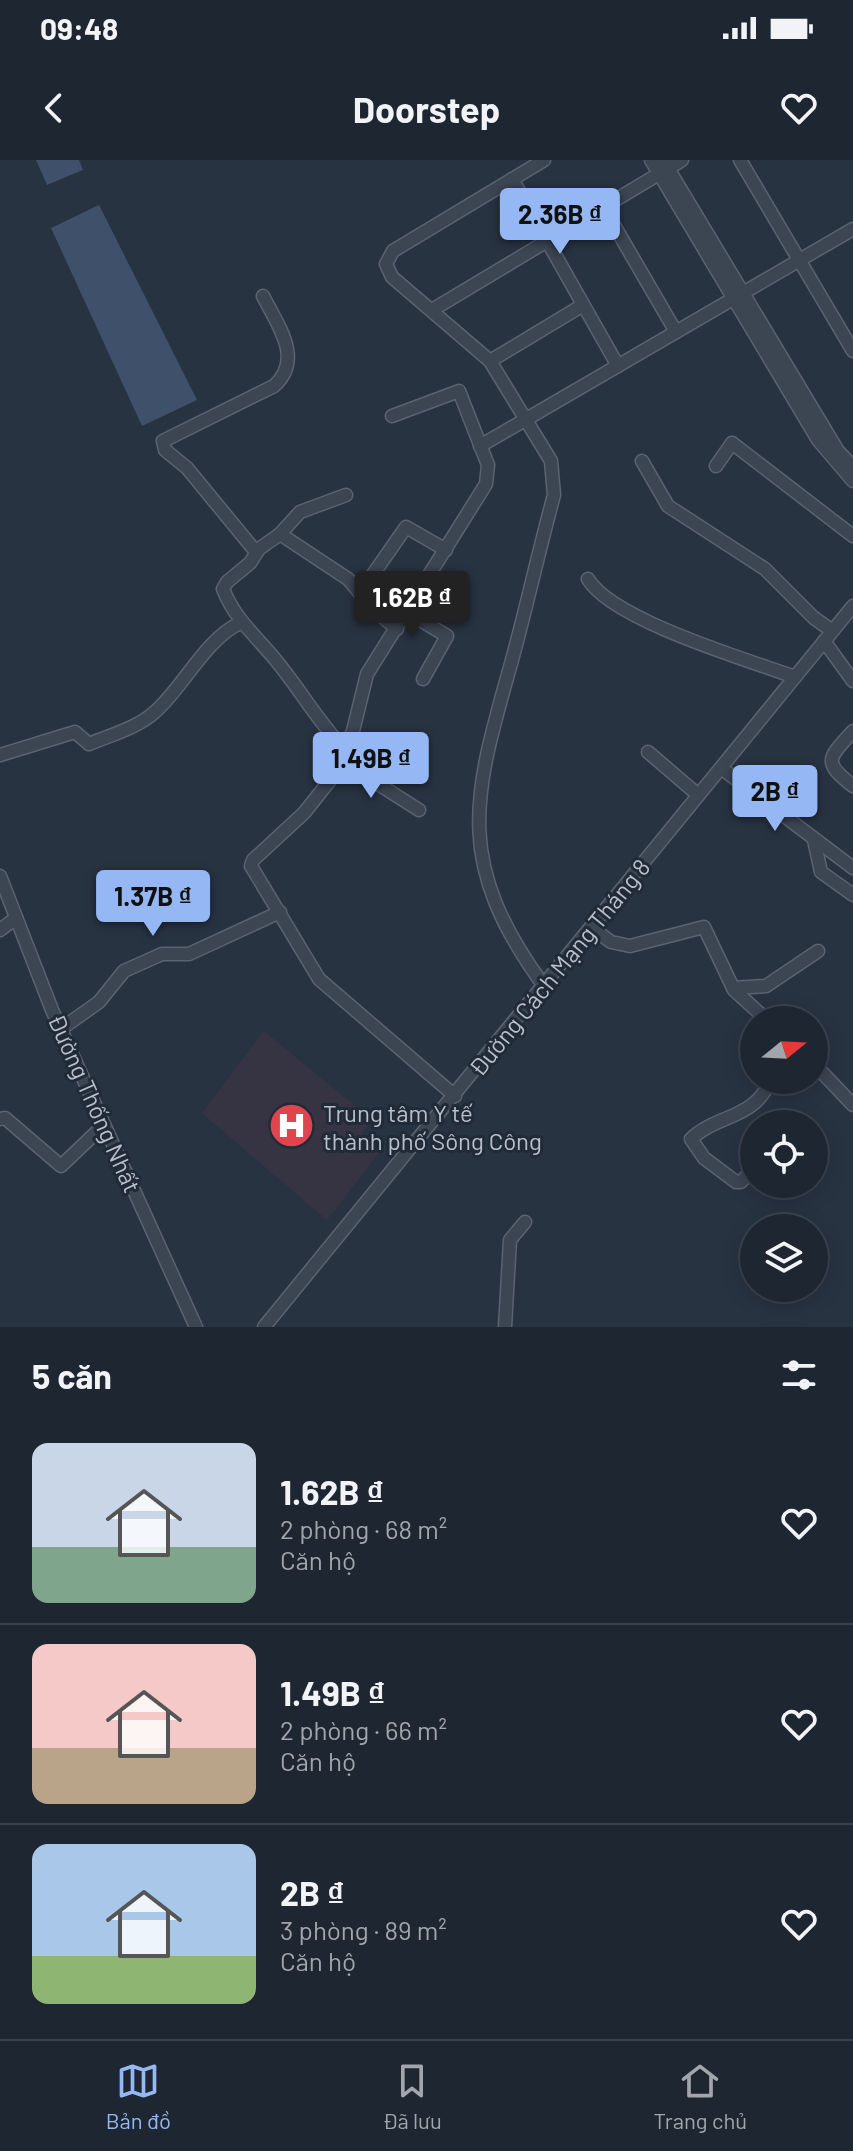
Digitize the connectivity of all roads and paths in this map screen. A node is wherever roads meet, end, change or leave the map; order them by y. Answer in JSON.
{"nodes":[{"id":1,"x":544,"y":160,"type":"edge"},
{"id":2,"x":651,"y":160,"type":"edge"},
{"id":3,"x":682,"y":160,"type":"edge"},
{"id":4,"x":740,"y":160,"type":"edge"},
{"id":5,"x":664,"y":168,"type":"edge"},
{"id":6,"x":512,"y":179,"type":"junction"},
{"id":7,"x":604,"y":208,"type":"junction"},
{"id":8,"x":853,"y":229,"type":"edge"},
{"id":9,"x":548,"y":242,"type":"junction"},
{"id":10,"x":798,"y":262,"type":"junction"},
{"id":11,"x":263,"y":296,"type":"dead end"},
{"id":12,"x":738,"y":296,"type":"junction"},
{"id":13,"x":583,"y":305,"type":"junction"},
{"id":14,"x":432,"y":310,"type":"junction"},
{"id":15,"x":676,"y":332,"type":"junction"},
{"id":16,"x":853,"y":351,"type":"edge"},
{"id":17,"x":771,"y":352,"type":"junction"},
{"id":18,"x":490,"y":361,"type":"junction"},
{"id":19,"x":618,"y":366,"type":"junction"},
{"id":20,"x":392,"y":416,"type":"dead end"},
{"id":21,"x":527,"y":418,"type":"junction"},
{"id":22,"x":480,"y":446,"type":"junction"},
{"id":23,"x":642,"y":461,"type":"dead end"},
{"id":24,"x":716,"y":466,"type":"dead end"},
{"id":25,"x":853,"y":467,"type":"edge"},
{"id":26,"x":853,"y":481,"type":"edge"},
{"id":27,"x":346,"y":495,"type":"dead end"},
{"id":28,"x":280,"y":534,"type":"junction"},
{"id":29,"x":853,"y":536,"type":"edge"},
{"id":30,"x":446,"y":550,"type":"junction"},
{"id":31,"x":256,"y":552,"type":"junction"},
{"id":32,"x":588,"y":579,"type":"dead end"},
{"id":33,"x":360,"y":593,"type":"junction"},
{"id":34,"x":853,"y":606,"type":"edge"},
{"id":35,"x":407,"y":612,"type":"junction"},
{"id":36,"x":240,"y":623,"type":"junction"},
{"id":37,"x":397,"y":629,"type":"junction"},
{"id":38,"x":827,"y":636,"type":"junction"},
{"id":39,"x":795,"y":677,"type":"junction"},
{"id":40,"x":423,"y":679,"type":"dead end"},
{"id":41,"x":853,"y":681,"type":"edge"},
{"id":42,"x":853,"y":731,"type":"edge"},
{"id":43,"x":648,"y":752,"type":"dead end"},
{"id":44,"x":0,"y":755,"type":"edge"},
{"id":45,"x":344,"y":756,"type":"junction"},
{"id":46,"x":721,"y":768,"type":"junction"},
{"id":47,"x":853,"y":786,"type":"edge"},
{"id":48,"x":697,"y":794,"type":"junction"},
{"id":49,"x":419,"y":810,"type":"dead end"},
{"id":50,"x":814,"y":840,"type":"junction"},
{"id":51,"x":853,"y":868,"type":"edge"},
{"id":52,"x":0,"y":876,"type":"edge"},
{"id":53,"x":853,"y":895,"type":"edge"},
{"id":54,"x":280,"y":912,"type":"junction"},
{"id":55,"x":16,"y":918,"type":"junction"},
{"id":56,"x":591,"y":927,"type":"junction"},
{"id":57,"x":0,"y":930,"type":"edge"},
{"id":58,"x":818,"y":951,"type":"dead end"},
{"id":59,"x":544,"y":986,"type":"junction"},
{"id":60,"x":733,"y":988,"type":"junction"},
{"id":61,"x":752,"y":1006,"type":"edge"},
{"id":62,"x":61,"y":1029,"type":"junction"},
{"id":63,"x":828,"y":1079,"type":"edge"},
{"id":64,"x":763,"y":1094,"type":"edge"},
{"id":65,"x":455,"y":1096,"type":"junction"},
{"id":66,"x":853,"y":1105,"type":"edge"},
{"id":67,"x":747,"y":1110,"type":"edge"},
{"id":68,"x":740,"y":1114,"type":"edge"},
{"id":69,"x":0,"y":1119,"type":"edge"},
{"id":70,"x":104,"y":1125,"type":"junction"},
{"id":71,"x":740,"y":1182,"type":"edge"},
{"id":72,"x":525,"y":1222,"type":"dead end"},
{"id":73,"x":271,"y":1324,"type":"edge"},
{"id":74,"x":196,"y":1327,"type":"edge"},
{"id":75,"x":505,"y":1327,"type":"edge"}],
"edges":[{"from":1,"to":6,"type":"street"},
{"from":2,"to":5,"type":"street"},
{"from":3,"to":5,"type":"street"},
{"from":4,"to":10,"type":"street"},
{"from":5,"to":7,"type":"street"},
{"from":5,"to":12,"type":"street"},
{"from":6,"to":9,"type":"street"},
{"from":6,"to":14,"type":"street"},
{"from":7,"to":9,"type":"street"},
{"from":7,"to":15,"type":"street"},
{"from":8,"to":10,"type":"street"},
{"from":9,"to":13,"type":"street"},
{"from":9,"to":14,"type":"street"},
{"from":10,"to":12,"type":"street"},
{"from":10,"to":16,"type":"street"},
{"from":11,"to":31,"type":"street"},
{"from":12,"to":15,"type":"street"},
{"from":12,"to":17,"type":"street"},
{"from":13,"to":18,"type":"street"},
{"from":13,"to":19,"type":"street"},
{"from":14,"to":18,"type":"street"},
{"from":15,"to":19,"type":"street"},
{"from":17,"to":25,"type":"street"},
{"from":17,"to":26,"type":"street"},
{"from":18,"to":21,"type":"street"},
{"from":19,"to":21,"type":"street"},
{"from":20,"to":22,"type":"street"},
{"from":21,"to":22,"type":"street"},
{"from":21,"to":59,"type":"street"},
{"from":22,"to":30,"type":"street"},
{"from":23,"to":38,"type":"street"},
{"from":24,"to":29,"type":"street"},
{"from":27,"to":28,"type":"street"},
{"from":28,"to":31,"type":"street"},
{"from":28,"to":33,"type":"street"},
{"from":30,"to":33,"type":"street"},
{"from":30,"to":35,"type":"street"},
{"from":31,"to":36,"type":"street"},
{"from":32,"to":39,"type":"street"},
{"from":33,"to":37,"type":"street"},
{"from":34,"to":38,"type":"street","name":"Đường Cách Mạng Tháng 8"},
{"from":35,"to":37,"type":"street"},
{"from":35,"to":40,"type":"street"},
{"from":36,"to":44,"type":"street"},
{"from":36,"to":45,"type":"street"},
{"from":37,"to":45,"type":"street"},
{"from":38,"to":39,"type":"street","name":"Đường Cách Mạng Tháng 8"},
{"from":38,"to":41,"type":"street"},
{"from":39,"to":46,"type":"street","name":"Đường Cách Mạng Tháng 8"},
{"from":42,"to":47,"type":"street"},
{"from":43,"to":48,"type":"street"},
{"from":45,"to":49,"type":"street"},
{"from":45,"to":54,"type":"street"},
{"from":46,"to":48,"type":"street","name":"Đường Cách Mạng Tháng 8"},
{"from":46,"to":50,"type":"street"},
{"from":48,"to":56,"type":"street","name":"Đường Cách Mạng Tháng 8"},
{"from":50,"to":51,"type":"street"},
{"from":50,"to":53,"type":"street"},
{"from":52,"to":55,"type":"street","name":"Đường Thống Nhất"},
{"from":54,"to":62,"type":"street"},
{"from":54,"to":65,"type":"street"},
{"from":55,"to":57,"type":"street"},
{"from":55,"to":62,"type":"street","name":"Đường Thống Nhất"},
{"from":56,"to":59,"type":"street","name":"Đường Cách Mạng Tháng 8"},
{"from":56,"to":60,"type":"street"},
{"from":58,"to":60,"type":"street"},
{"from":59,"to":65,"type":"street","name":"Đường Cách Mạng Tháng 8"},
{"from":60,"to":61,"type":"street"},
{"from":62,"to":70,"type":"street","name":"Đường Thống Nhất"},
{"from":63,"to":66,"type":"street"},
{"from":64,"to":67,"type":"street"},
{"from":65,"to":73,"type":"street","name":"Đường Cách Mạng Tháng 8"},
{"from":68,"to":71,"type":"street"},
{"from":69,"to":70,"type":"street"},
{"from":70,"to":74,"type":"street","name":"Đường Thống Nhất"},
{"from":72,"to":75,"type":"street"}]}
